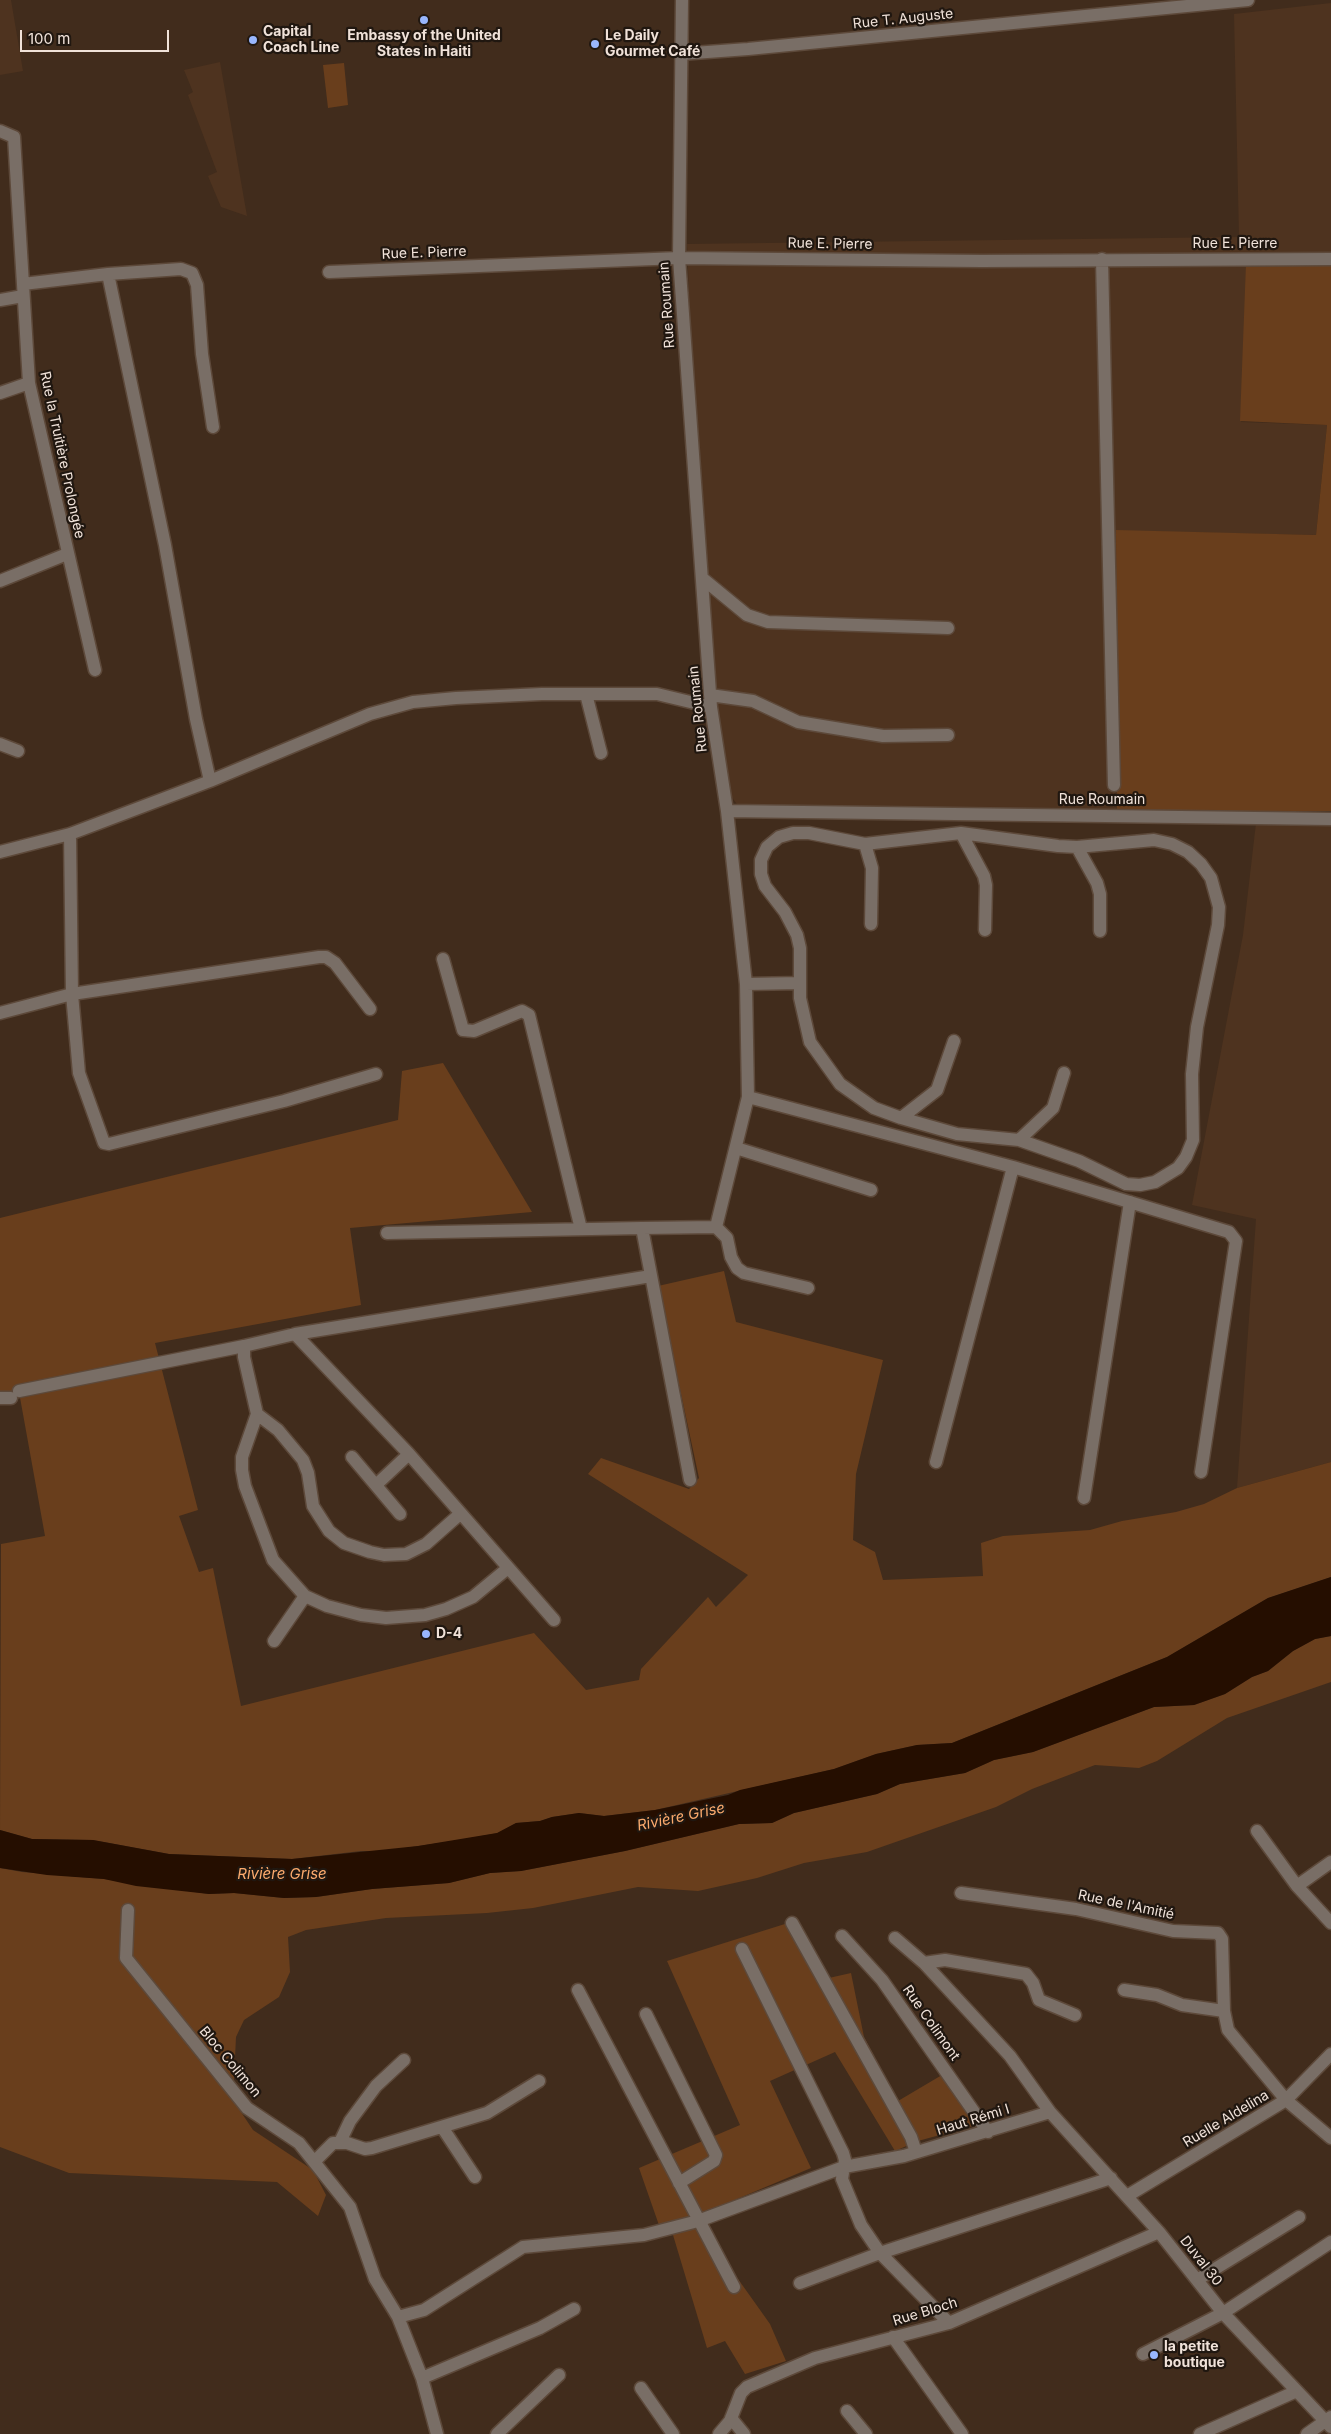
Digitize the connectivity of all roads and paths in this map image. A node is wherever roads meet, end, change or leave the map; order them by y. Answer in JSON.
{"nodes":[{"id":1,"x":682,"y":0,"type":"edge"},
{"id":2,"x":1248,"y":0,"type":"edge"},
{"id":3,"x":680,"y":54,"type":"junction"},
{"id":4,"x":0,"y":131,"type":"edge"},
{"id":5,"x":679,"y":258,"type":"junction"},
{"id":6,"x":1102,"y":259,"type":"junction"},
{"id":7,"x":1331,"y":259,"type":"edge"},
{"id":8,"x":329,"y":272,"type":"dead end"},
{"id":9,"x":108,"y":274,"type":"junction"},
{"id":10,"x":23,"y":290,"type":"junction"},
{"id":11,"x":0,"y":300,"type":"edge"},
{"id":12,"x":29,"y":383,"type":"junction"},
{"id":13,"x":0,"y":393,"type":"edge"},
{"id":14,"x":213,"y":427,"type":"dead end"},
{"id":15,"x":67,"y":554,"type":"junction"},
{"id":16,"x":702,"y":578,"type":"junction"},
{"id":17,"x":0,"y":581,"type":"edge"},
{"id":18,"x":948,"y":628,"type":"dead end"},
{"id":19,"x":95,"y":670,"type":"dead end"},
{"id":20,"x":586,"y":694,"type":"junction"},
{"id":21,"x":710,"y":701,"type":"junction"},
{"id":22,"x":948,"y":735,"type":"dead end"},
{"id":23,"x":0,"y":744,"type":"edge"},
{"id":24,"x":18,"y":752,"type":"dead end"},
{"id":25,"x":601,"y":753,"type":"dead end"},
{"id":26,"x":210,"y":781,"type":"junction"},
{"id":27,"x":1114,"y":785,"type":"dead end"},
{"id":28,"x":727,"y":811,"type":"junction"},
{"id":29,"x":1331,"y":818,"type":"edge"},
{"id":30,"x":961,"y":833,"type":"junction"},
{"id":31,"x":70,"y":834,"type":"junction"},
{"id":32,"x":865,"y":844,"type":"junction"},
{"id":33,"x":1077,"y":847,"type":"junction"},
{"id":34,"x":0,"y":852,"type":"edge"},
{"id":35,"x":871,"y":924,"type":"dead end"},
{"id":36,"x":985,"y":930,"type":"dead end"},
{"id":37,"x":1100,"y":931,"type":"dead end"},
{"id":38,"x":443,"y":959,"type":"dead end"},
{"id":39,"x":800,"y":983,"type":"junction"},
{"id":40,"x":746,"y":984,"type":"junction"},
{"id":41,"x":72,"y":994,"type":"junction"},
{"id":42,"x":370,"y":1009,"type":"dead end"},
{"id":43,"x":0,"y":1013,"type":"edge"},
{"id":44,"x":954,"y":1041,"type":"dead end"},
{"id":45,"x":1064,"y":1073,"type":"dead end"},
{"id":46,"x":376,"y":1074,"type":"dead end"},
{"id":47,"x":748,"y":1097,"type":"junction"},
{"id":48,"x":900,"y":1118,"type":"junction"},
{"id":49,"x":1019,"y":1140,"type":"junction"},
{"id":50,"x":736,"y":1148,"type":"junction"},
{"id":51,"x":1013,"y":1168,"type":"junction"},
{"id":52,"x":871,"y":1190,"type":"dead end"},
{"id":53,"x":1130,"y":1202,"type":"junction"},
{"id":54,"x":716,"y":1226,"type":"junction"},
{"id":55,"x":642,"y":1228,"type":"junction"},
{"id":56,"x":581,"y":1229,"type":"junction"},
{"id":57,"x":387,"y":1233,"type":"dead end"},
{"id":58,"x":651,"y":1276,"type":"junction"},
{"id":59,"x":808,"y":1288,"type":"dead end"},
{"id":60,"x":295,"y":1334,"type":"junction"},
{"id":61,"x":244,"y":1346,"type":"junction"},
{"id":62,"x":10,"y":1396,"type":"edge"},
{"id":63,"x":256,"y":1414,"type":"junction"},
{"id":64,"x":409,"y":1454,"type":"junction"},
{"id":65,"x":352,"y":1457,"type":"dead end"},
{"id":66,"x":936,"y":1462,"type":"dead end"},
{"id":67,"x":1201,"y":1472,"type":"dead end"},
{"id":68,"x":690,"y":1480,"type":"dead end"},
{"id":69,"x":376,"y":1484,"type":"junction"},
{"id":70,"x":1084,"y":1498,"type":"dead end"},
{"id":71,"x":400,"y":1514,"type":"dead end"},
{"id":72,"x":460,"y":1514,"type":"junction"},
{"id":73,"x":508,"y":1568,"type":"junction"},
{"id":74,"x":305,"y":1596,"type":"junction"},
{"id":75,"x":554,"y":1620,"type":"dead end"},
{"id":76,"x":274,"y":1641,"type":"dead end"},
{"id":77,"x":1258,"y":1830,"type":"dead end"},
{"id":78,"x":1331,"y":1862,"type":"edge"},
{"id":79,"x":1297,"y":1886,"type":"junction"},
{"id":80,"x":961,"y":1893,"type":"dead end"},
{"id":81,"x":128,"y":1910,"type":"dead end"},
{"id":82,"x":792,"y":1923,"type":"dead end"},
{"id":83,"x":1331,"y":1923,"type":"edge"},
{"id":84,"x":842,"y":1936,"type":"dead end"},
{"id":85,"x":895,"y":1938,"type":"dead end"},
{"id":86,"x":742,"y":1949,"type":"dead end"},
{"id":87,"x":924,"y":1963,"type":"junction"},
{"id":88,"x":578,"y":1990,"type":"dead end"},
{"id":89,"x":1124,"y":1990,"type":"dead end"},
{"id":90,"x":1224,"y":2011,"type":"junction"},
{"id":91,"x":646,"y":2014,"type":"dead end"},
{"id":92,"x":1075,"y":2016,"type":"dead end"},
{"id":93,"x":1331,"y":2054,"type":"edge"},
{"id":94,"x":404,"y":2060,"type":"dead end"},
{"id":95,"x":539,"y":2081,"type":"dead end"},
{"id":96,"x":1286,"y":2100,"type":"junction"},
{"id":97,"x":1050,"y":2112,"type":"junction"},
{"id":98,"x":442,"y":2127,"type":"junction"},
{"id":99,"x":988,"y":2132,"type":"junction"},
{"id":100,"x":1331,"y":2138,"type":"edge"},
{"id":101,"x":340,"y":2142,"type":"junction"},
{"id":102,"x":910,"y":2154,"type":"junction"},
{"id":103,"x":314,"y":2162,"type":"junction"},
{"id":104,"x":844,"y":2167,"type":"junction"},
{"id":105,"x":475,"y":2177,"type":"dead end"},
{"id":106,"x":1110,"y":2178,"type":"junction"},
{"id":107,"x":679,"y":2182,"type":"junction"},
{"id":108,"x":1127,"y":2196,"type":"junction"},
{"id":109,"x":1300,"y":2217,"type":"dead end"},
{"id":110,"x":698,"y":2221,"type":"junction"},
{"id":111,"x":1159,"y":2232,"type":"junction"},
{"id":112,"x":1331,"y":2242,"type":"edge"},
{"id":113,"x":880,"y":2253,"type":"junction"},
{"id":114,"x":1197,"y":2280,"type":"junction"},
{"id":115,"x":800,"y":2283,"type":"dead end"},
{"id":116,"x":734,"y":2287,"type":"dead end"},
{"id":117,"x":574,"y":2309,"type":"dead end"},
{"id":118,"x":1223,"y":2313,"type":"junction"},
{"id":119,"x":398,"y":2317,"type":"junction"},
{"id":120,"x":949,"y":2323,"type":"junction"},
{"id":121,"x":893,"y":2338,"type":"junction"},
{"id":122,"x":1144,"y":2354,"type":"dead end"},
{"id":123,"x":559,"y":2375,"type":"dead end"},
{"id":124,"x":422,"y":2378,"type":"junction"},
{"id":125,"x":641,"y":2388,"type":"dead end"},
{"id":126,"x":1297,"y":2391,"type":"junction"},
{"id":127,"x":848,"y":2411,"type":"dead end"},
{"id":128,"x":731,"y":2418,"type":"junction"},
{"id":129,"x":1329,"y":2422,"type":"edge"},
{"id":130,"x":437,"y":2434,"type":"edge"},
{"id":131,"x":497,"y":2434,"type":"edge"},
{"id":132,"x":673,"y":2434,"type":"edge"},
{"id":133,"x":719,"y":2434,"type":"edge"},
{"id":134,"x":744,"y":2434,"type":"edge"},
{"id":135,"x":866,"y":2434,"type":"edge"},
{"id":136,"x":962,"y":2434,"type":"edge"},
{"id":137,"x":1200,"y":2434,"type":"edge"},
{"id":138,"x":1307,"y":2434,"type":"edge"}],
"edges":[{"from":1,"to":3,"type":"street","name":"Rue Roumain"},
{"from":2,"to":3,"type":"street","name":"Rue T. Auguste"},
{"from":3,"to":5,"type":"street","name":"Rue Roumain"},
{"from":4,"to":10,"type":"street","name":"Rue la Truitière Prolongée"},
{"from":5,"to":6,"type":"street","name":"Rue E. Pierre"},
{"from":5,"to":8,"type":"street","name":"Rue E. Pierre"},
{"from":5,"to":16,"type":"street","name":"Rue Roumain"},
{"from":6,"to":7,"type":"street","name":"Rue E. Pierre"},
{"from":6,"to":27,"type":"street"},
{"from":9,"to":10,"type":"street"},
{"from":9,"to":14,"type":"street"},
{"from":9,"to":26,"type":"street"},
{"from":10,"to":11,"type":"street"},
{"from":10,"to":12,"type":"street","name":"Rue la Truitière Prolongée"},
{"from":12,"to":13,"type":"street"},
{"from":12,"to":15,"type":"street","name":"Rue la Truitière Prolongée"},
{"from":15,"to":17,"type":"street"},
{"from":15,"to":19,"type":"street","name":"Rue la Truitière Prolongée"},
{"from":16,"to":18,"type":"street"},
{"from":16,"to":21,"type":"street","name":"Rue Roumain"},
{"from":20,"to":21,"type":"street"},
{"from":20,"to":25,"type":"street"},
{"from":20,"to":26,"type":"street"},
{"from":21,"to":22,"type":"street"},
{"from":21,"to":28,"type":"street","name":"Rue Roumain"},
{"from":23,"to":24,"type":"street"},
{"from":26,"to":31,"type":"street"},
{"from":28,"to":29,"type":"street","name":"Rue Roumain"},
{"from":28,"to":40,"type":"street"},
{"from":30,"to":32,"type":"street"},
{"from":30,"to":33,"type":"street"},
{"from":30,"to":36,"type":"street"},
{"from":31,"to":34,"type":"street"},
{"from":31,"to":41,"type":"street"},
{"from":32,"to":35,"type":"street"},
{"from":32,"to":39,"type":"street"},
{"from":33,"to":37,"type":"street"},
{"from":33,"to":49,"type":"street"},
{"from":38,"to":56,"type":"street"},
{"from":39,"to":40,"type":"street"},
{"from":39,"to":48,"type":"street"},
{"from":40,"to":47,"type":"street"},
{"from":41,"to":42,"type":"street"},
{"from":41,"to":43,"type":"street"},
{"from":41,"to":46,"type":"street"},
{"from":44,"to":48,"type":"street"},
{"from":45,"to":49,"type":"street"},
{"from":47,"to":50,"type":"street"},
{"from":47,"to":51,"type":"street"},
{"from":48,"to":49,"type":"street"},
{"from":50,"to":52,"type":"street"},
{"from":50,"to":54,"type":"street"},
{"from":51,"to":53,"type":"street"},
{"from":51,"to":66,"type":"street"},
{"from":53,"to":67,"type":"street"},
{"from":53,"to":70,"type":"street"},
{"from":54,"to":55,"type":"street"},
{"from":54,"to":59,"type":"street"},
{"from":55,"to":56,"type":"street"},
{"from":55,"to":58,"type":"street"},
{"from":56,"to":57,"type":"street"},
{"from":58,"to":60,"type":"street"},
{"from":58,"to":68,"type":"street"},
{"from":60,"to":61,"type":"street"},
{"from":60,"to":64,"type":"street"},
{"from":61,"to":62,"type":"street"},
{"from":61,"to":63,"type":"street"},
{"from":63,"to":72,"type":"street"},
{"from":63,"to":74,"type":"street"},
{"from":64,"to":69,"type":"street"},
{"from":64,"to":72,"type":"street"},
{"from":65,"to":69,"type":"street"},
{"from":69,"to":71,"type":"street"},
{"from":72,"to":73,"type":"street"},
{"from":73,"to":74,"type":"street"},
{"from":73,"to":75,"type":"street"},
{"from":74,"to":76,"type":"street"},
{"from":77,"to":79,"type":"street"},
{"from":78,"to":79,"type":"street"},
{"from":79,"to":83,"type":"street"},
{"from":80,"to":90,"type":"street","name":"Rue de l'Amitié"},
{"from":81,"to":103,"type":"street","name":"Bloc Colimon"},
{"from":82,"to":102,"type":"street"},
{"from":84,"to":99,"type":"street","name":"Rue Colimont"},
{"from":85,"to":87,"type":"street","name":"Duval 30"},
{"from":86,"to":104,"type":"street"},
{"from":87,"to":92,"type":"street"},
{"from":87,"to":97,"type":"street","name":"Duval 30"},
{"from":88,"to":107,"type":"street"},
{"from":89,"to":90,"type":"street"},
{"from":90,"to":96,"type":"street","name":"Rue de l'Amitié"},
{"from":91,"to":107,"type":"street"},
{"from":93,"to":96,"type":"street","name":"Ruelle Aldelina"},
{"from":94,"to":101,"type":"street"},
{"from":95,"to":98,"type":"street"},
{"from":96,"to":100,"type":"street","name":"Rue de l'Amitié"},
{"from":96,"to":108,"type":"street","name":"Ruelle Aldelina"},
{"from":97,"to":99,"type":"street","name":"Haut Rémi I"},
{"from":97,"to":106,"type":"street","name":"Duval 30"},
{"from":98,"to":101,"type":"street"},
{"from":98,"to":105,"type":"street"},
{"from":99,"to":102,"type":"street","name":"Haut Rémi I"},
{"from":101,"to":103,"type":"street"},
{"from":102,"to":104,"type":"street","name":"Haut Rémi I"},
{"from":103,"to":119,"type":"street","name":"Bloc Colimon"},
{"from":104,"to":110,"type":"street","name":"Haut Rémi I"},
{"from":104,"to":113,"type":"street"},
{"from":106,"to":108,"type":"street","name":"Duval 30"},
{"from":106,"to":113,"type":"street"},
{"from":107,"to":110,"type":"street"},
{"from":108,"to":111,"type":"street","name":"Duval 30"},
{"from":109,"to":114,"type":"street"},
{"from":110,"to":116,"type":"street"},
{"from":110,"to":119,"type":"street","name":"Haut Rémi I"},
{"from":111,"to":114,"type":"street","name":"Duval 30"},
{"from":111,"to":120,"type":"street","name":"Rue Bloch"},
{"from":112,"to":118,"type":"street"},
{"from":113,"to":115,"type":"street"},
{"from":113,"to":120,"type":"street"},
{"from":114,"to":118,"type":"street","name":"Duval 30"},
{"from":117,"to":124,"type":"street"},
{"from":118,"to":122,"type":"street"},
{"from":118,"to":126,"type":"street","name":"Duval 30"},
{"from":119,"to":124,"type":"street","name":"Bloc Colimon"},
{"from":120,"to":121,"type":"street","name":"Rue Bloch"},
{"from":121,"to":128,"type":"street","name":"Rue Bloch"},
{"from":121,"to":136,"type":"street"},
{"from":123,"to":131,"type":"street"},
{"from":124,"to":130,"type":"street","name":"Bloc Colimon"},
{"from":125,"to":132,"type":"street"},
{"from":126,"to":129,"type":"street","name":"Duval 30"},
{"from":126,"to":137,"type":"street"},
{"from":127,"to":135,"type":"street"},
{"from":128,"to":133,"type":"street","name":"Rue Bloch"},
{"from":128,"to":134,"type":"street"},
{"from":129,"to":138,"type":"street"}]}
